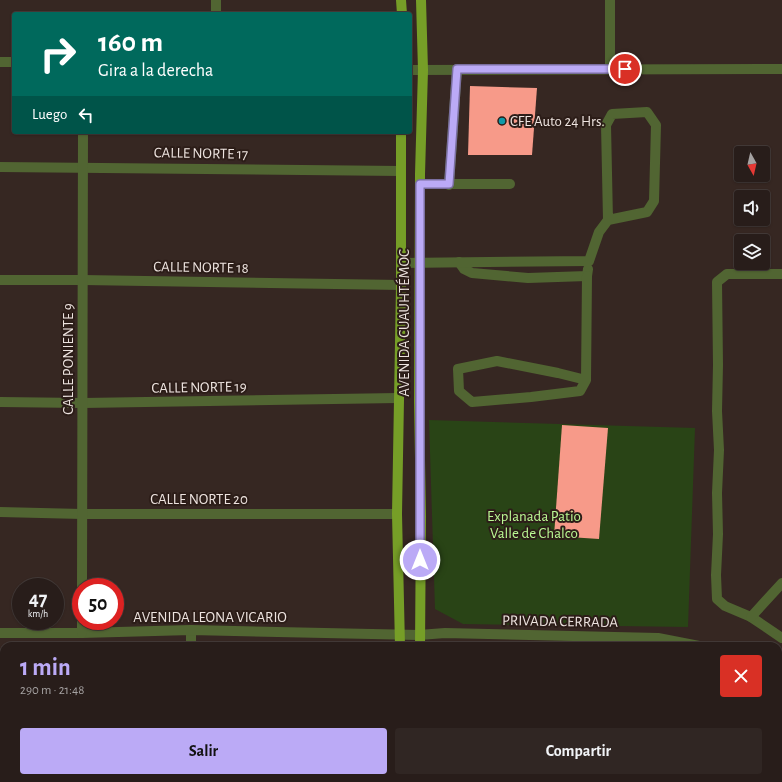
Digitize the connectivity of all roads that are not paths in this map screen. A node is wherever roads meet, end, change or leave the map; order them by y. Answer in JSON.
{"nodes":[{"id":1,"x":216,"y":0,"type":"edge"},
{"id":2,"x":401,"y":0,"type":"edge"},
{"id":3,"x":421,"y":0,"type":"edge"},
{"id":4,"x":610,"y":0,"type":"edge"},
{"id":5,"x":216,"y":12,"type":"edge"},
{"id":6,"x":402,"y":12,"type":"edge"},
{"id":7,"x":0,"y":62,"type":"edge"},
{"id":8,"x":12,"y":62,"type":"edge"},
{"id":9,"x":782,"y":68,"type":"edge"},
{"id":10,"x":457,"y":69,"type":"junction"},
{"id":11,"x":610,"y":69,"type":"junction"},
{"id":12,"x":412,"y":70,"type":"edge"},
{"id":13,"x":423,"y":70,"type":"junction"},
{"id":14,"x":84,"y":134,"type":"edge"},
{"id":15,"x":401,"y":134,"type":"edge"},
{"id":16,"x":0,"y":167,"type":"edge"},
{"id":17,"x":83,"y":167,"type":"junction"},
{"id":18,"x":401,"y":171,"type":"junction"},
{"id":19,"x":420,"y":184,"type":"junction"},
{"id":20,"x":449,"y":184,"type":"junction"},
{"id":21,"x":510,"y":184,"type":"dead end"},
{"id":22,"x":608,"y":220,"type":"junction"},
{"id":23,"x":589,"y":261,"type":"junction"},
{"id":24,"x":420,"y":262,"type":"junction"},
{"id":25,"x":459,"y":262,"type":"junction"},
{"id":26,"x":526,"y":262,"type":"junction"},
{"id":27,"x":401,"y":263,"type":"junction"},
{"id":28,"x":782,"y":274,"type":"edge"},
{"id":29,"x":587,"y":276,"type":"junction"},
{"id":30,"x":528,"y":278,"type":"junction"},
{"id":31,"x":0,"y":280,"type":"edge"},
{"id":32,"x":83,"y":280,"type":"junction"},
{"id":33,"x":401,"y":285,"type":"junction"},
{"id":34,"x":586,"y":380,"type":"junction"},
{"id":35,"x":398,"y":398,"type":"junction"},
{"id":36,"x":0,"y":402,"type":"edge"},
{"id":37,"x":83,"y":404,"type":"junction"},
{"id":38,"x":0,"y":512,"type":"edge"},
{"id":39,"x":82,"y":514,"type":"junction"},
{"id":40,"x":397,"y":514,"type":"junction"},
{"id":41,"x":82,"y":578,"type":"edge"},
{"id":42,"x":782,"y":583,"type":"edge"},
{"id":43,"x":751,"y":617,"type":"junction"},
{"id":44,"x":191,"y":630,"type":"junction"},
{"id":45,"x":0,"y":633,"type":"edge"},
{"id":46,"x":82,"y":633,"type":"joint"},
{"id":47,"x":400,"y":634,"type":"junction"},
{"id":48,"x":419,"y":635,"type":"junction"},
{"id":49,"x":782,"y":638,"type":"edge"},
{"id":50,"x":191,"y":642,"type":"edge"},
{"id":51,"x":400,"y":642,"type":"edge"},
{"id":52,"x":420,"y":642,"type":"edge"},
{"id":53,"x":678,"y":642,"type":"edge"}],
"edges":[{"from":1,"to":5,"type":"street"},
{"from":2,"to":6,"type":"main road"},
{"from":3,"to":13,"type":"main road","name":"AVENIDA CUAUHTÉMOC"},
{"from":4,"to":11,"type":"street"},
{"from":7,"to":8,"type":"street"},
{"from":9,"to":11,"type":"street"},
{"from":10,"to":11,"type":"street"},
{"from":10,"to":13,"type":"street"},
{"from":10,"to":20,"type":"street"},
{"from":12,"to":13,"type":"street"},
{"from":13,"to":19,"type":"main road","name":"AVENIDA CUAUHTÉMOC"},
{"from":14,"to":17,"type":"street","name":"CALLE PONIENTE 9"},
{"from":15,"to":18,"type":"main road","name":"AVENIDA CUAUHTÉMOC"},
{"from":16,"to":17,"type":"street","name":"CALLE NORTE 17"},
{"from":17,"to":18,"type":"street","name":"CALLE NORTE 17"},
{"from":17,"to":32,"type":"street","name":"CALLE PONIENTE 9"},
{"from":18,"to":27,"type":"main road","name":"AVENIDA CUAUHTÉMOC"},
{"from":19,"to":20,"type":"street"},
{"from":19,"to":24,"type":"main road","name":"AVENIDA CUAUHTÉMOC"},
{"from":20,"to":21,"type":"street"},
{"from":22,"to":22,"type":"street"},
{"from":22,"to":23,"type":"street"},
{"from":23,"to":26,"type":"street"},
{"from":23,"to":29,"type":"street"},
{"from":24,"to":25,"type":"street"},
{"from":24,"to":27,"type":"street"},
{"from":24,"to":48,"type":"main road","name":"AVENIDA CUAUHTÉMOC"},
{"from":25,"to":26,"type":"street"},
{"from":25,"to":30,"type":"street"},
{"from":26,"to":30,"type":"street"},
{"from":27,"to":33,"type":"main road","name":"AVENIDA CUAUHTÉMOC"},
{"from":28,"to":43,"type":"street"},
{"from":29,"to":30,"type":"street"},
{"from":29,"to":34,"type":"street"},
{"from":31,"to":32,"type":"street","name":"CALLE NORTE 18"},
{"from":32,"to":33,"type":"street","name":"CALLE NORTE 18"},
{"from":32,"to":37,"type":"street","name":"CALLE PONIENTE 9"},
{"from":33,"to":35,"type":"main road","name":"AVENIDA CUAUHTÉMOC"},
{"from":34,"to":34,"type":"street"},
{"from":35,"to":37,"type":"street","name":"CALLE NORTE 19"},
{"from":35,"to":40,"type":"main road","name":"AVENIDA CUAUHTÉMOC"},
{"from":36,"to":37,"type":"street","name":"CALLE NORTE 19"},
{"from":37,"to":39,"type":"street","name":"CALLE PONIENTE 9"},
{"from":38,"to":39,"type":"street","name":"CALLE NORTE 20"},
{"from":39,"to":40,"type":"street","name":"CALLE NORTE 20"},
{"from":39,"to":41,"type":"street","name":"CALLE PONIENTE 9"},
{"from":40,"to":47,"type":"main road","name":"AVENIDA CUAUHTÉMOC"},
{"from":42,"to":43,"type":"street"},
{"from":43,"to":49,"type":"street"},
{"from":44,"to":46,"type":"street","name":"AVENIDA LEONA VICARIO"},
{"from":44,"to":47,"type":"street","name":"AVENIDA LEONA VICARIO"},
{"from":44,"to":50,"type":"street"},
{"from":45,"to":46,"type":"street","name":"AVENIDA LEONA VICARIO"},
{"from":47,"to":48,"type":"street","name":"AVENIDA LEONA VICARIO"},
{"from":47,"to":51,"type":"main road","name":"AVENIDA CUAUHTÉMOC"},
{"from":48,"to":52,"type":"main road","name":"AVENIDA CUAUHTÉMOC"},
{"from":48,"to":53,"type":"street","name":"PRIVADA CERRADA"}]}
